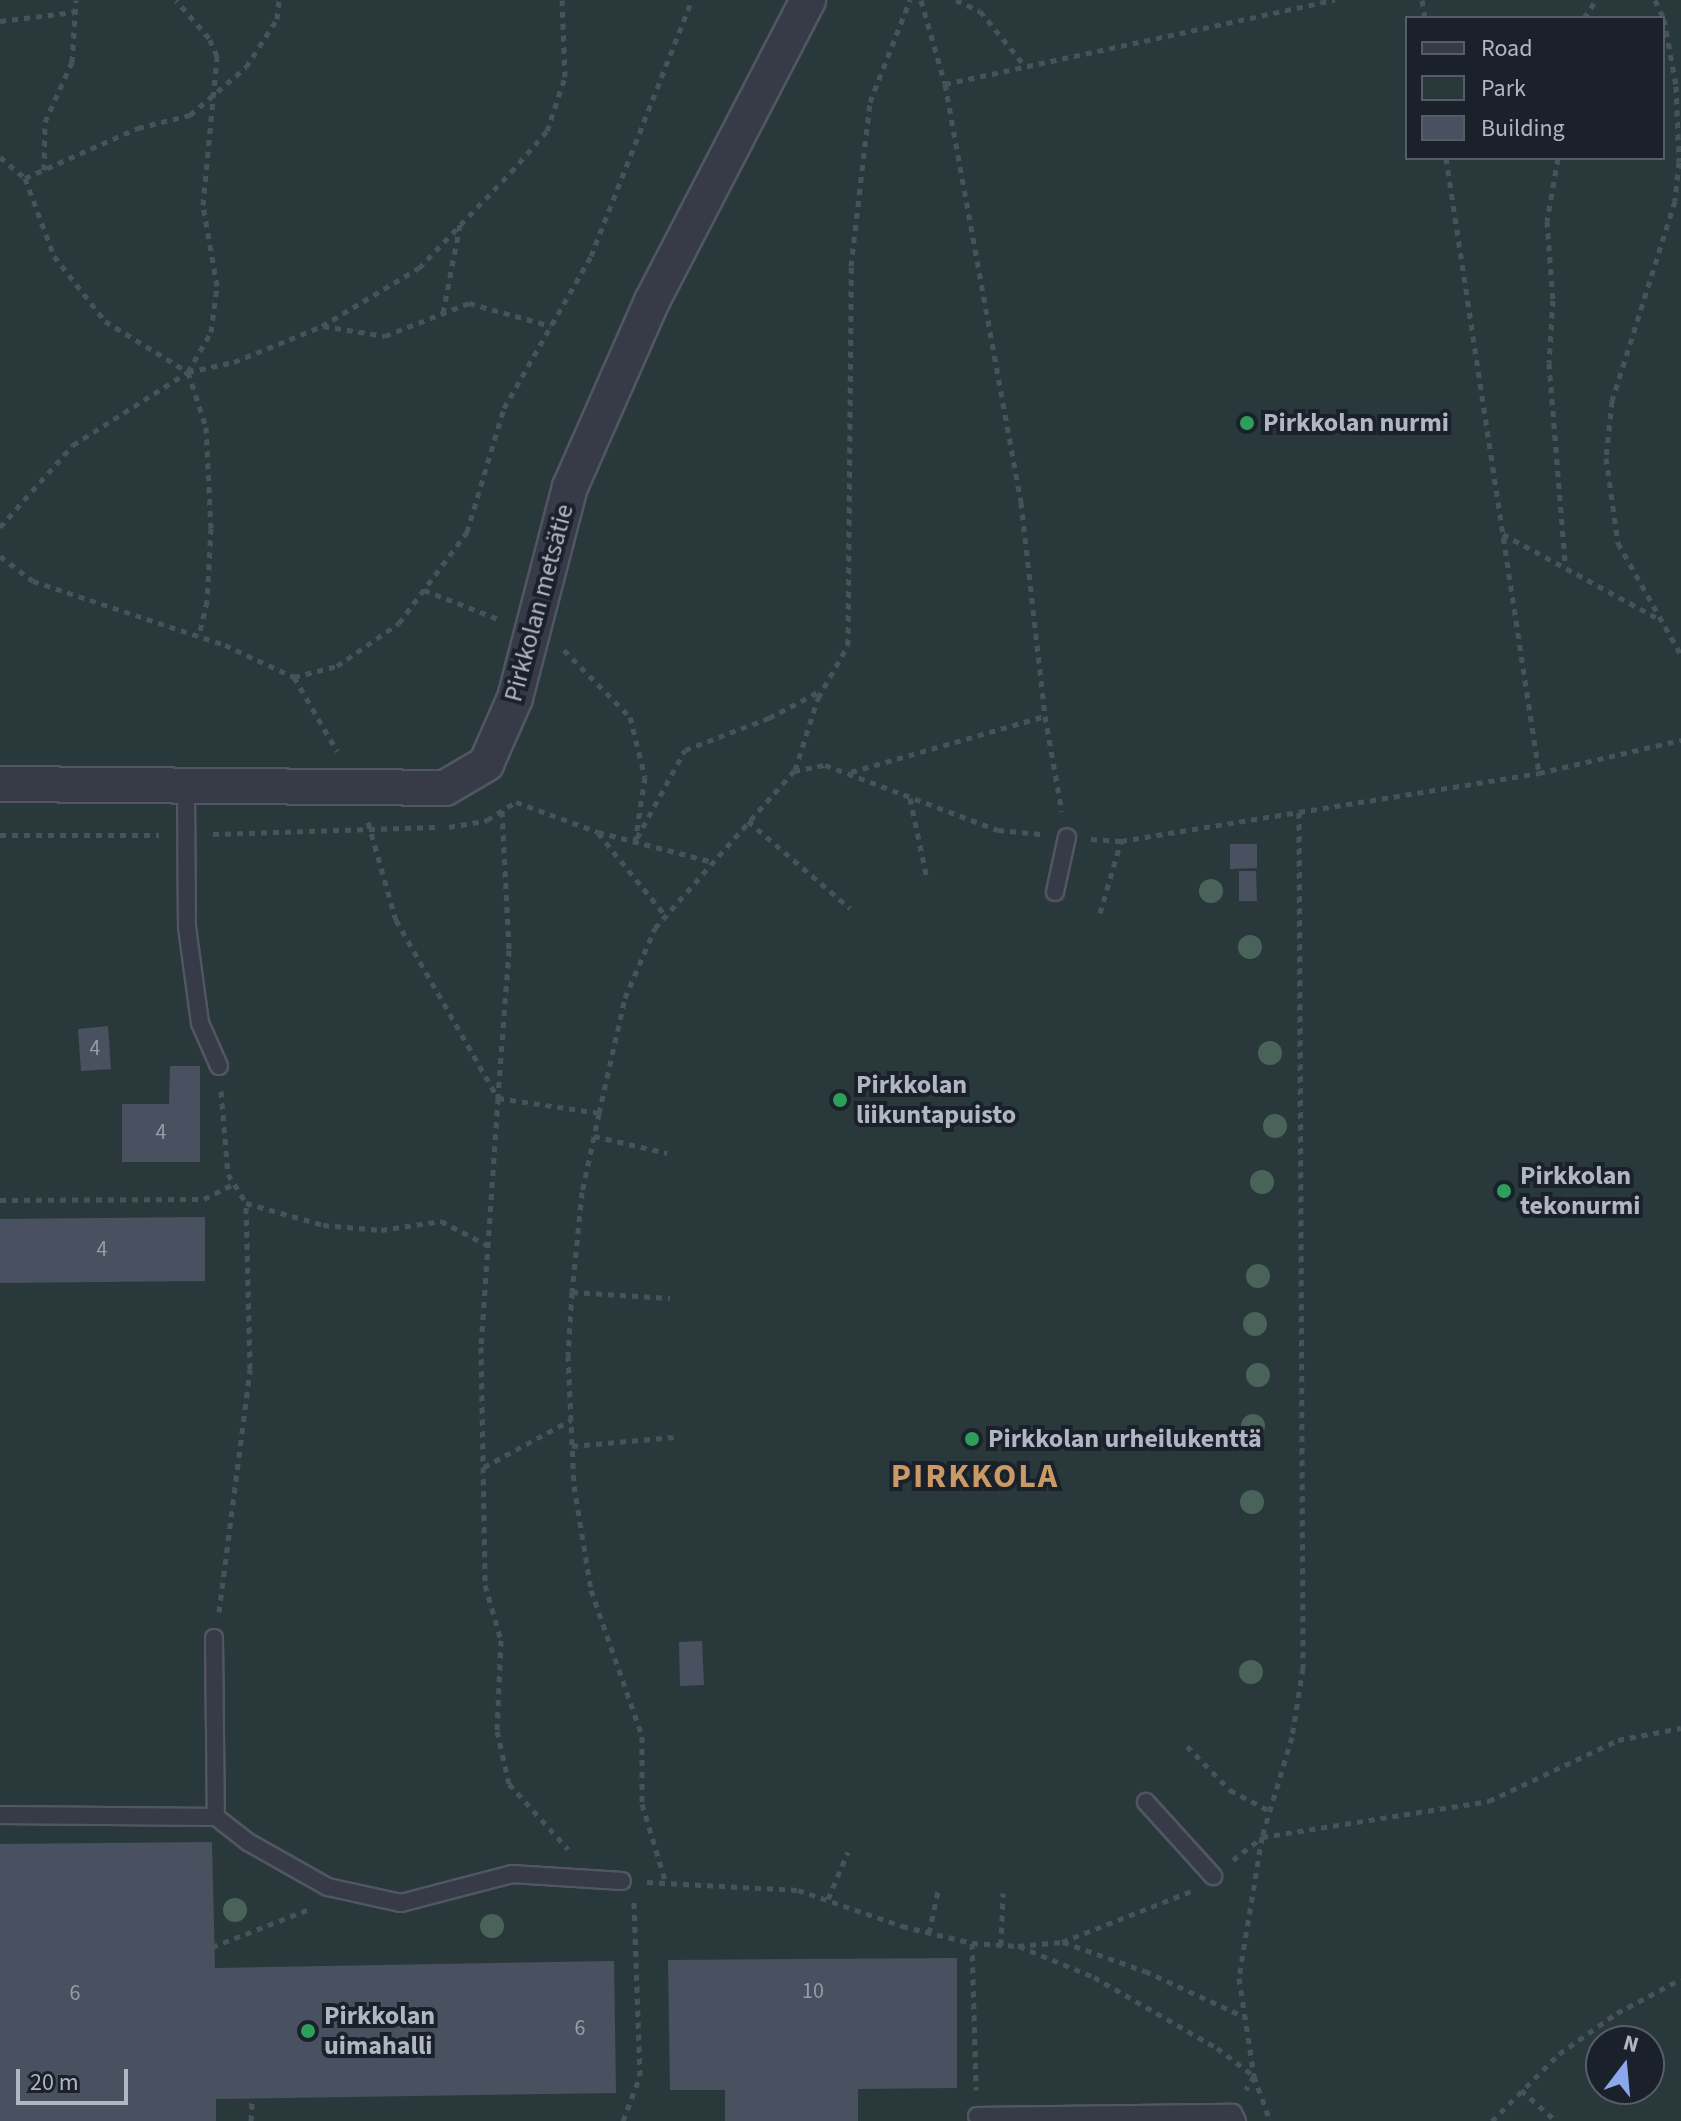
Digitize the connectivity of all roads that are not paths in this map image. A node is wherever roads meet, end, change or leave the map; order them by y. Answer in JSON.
{"nodes":[{"id":1,"x":808,"y":0,"type":"edge"},
{"id":2,"x":0,"y":784,"type":"edge"},
{"id":3,"x":186,"y":789,"type":"junction"},
{"id":4,"x":1067,"y":837,"type":"road end"},
{"id":5,"x":1055,"y":892,"type":"dead end"},
{"id":6,"x":219,"y":1066,"type":"road end"},
{"id":7,"x":214,"y":1638,"type":"road end"},
{"id":8,"x":1146,"y":1802,"type":"dead end"},
{"id":9,"x":0,"y":1815,"type":"edge"},
{"id":10,"x":216,"y":1817,"type":"junction"},
{"id":11,"x":1213,"y":1876,"type":"road end"},
{"id":12,"x":622,"y":1881,"type":"road end"},
{"id":13,"x":977,"y":2116,"type":"road end"},
{"id":14,"x":1237,"y":2121,"type":"edge"}],
"edges":[{"from":1,"to":3,"type":"street","name":"Pirkkolan metsätie"},
{"from":2,"to":3,"type":"street","name":"Pirkkolan metsätie"},
{"from":3,"to":6,"type":"lane"},
{"from":4,"to":5,"type":"lane"},
{"from":7,"to":10,"type":"lane"},
{"from":8,"to":11,"type":"lane"},
{"from":9,"to":10,"type":"lane"},
{"from":10,"to":12,"type":"lane"},
{"from":13,"to":14,"type":"lane"}]}
